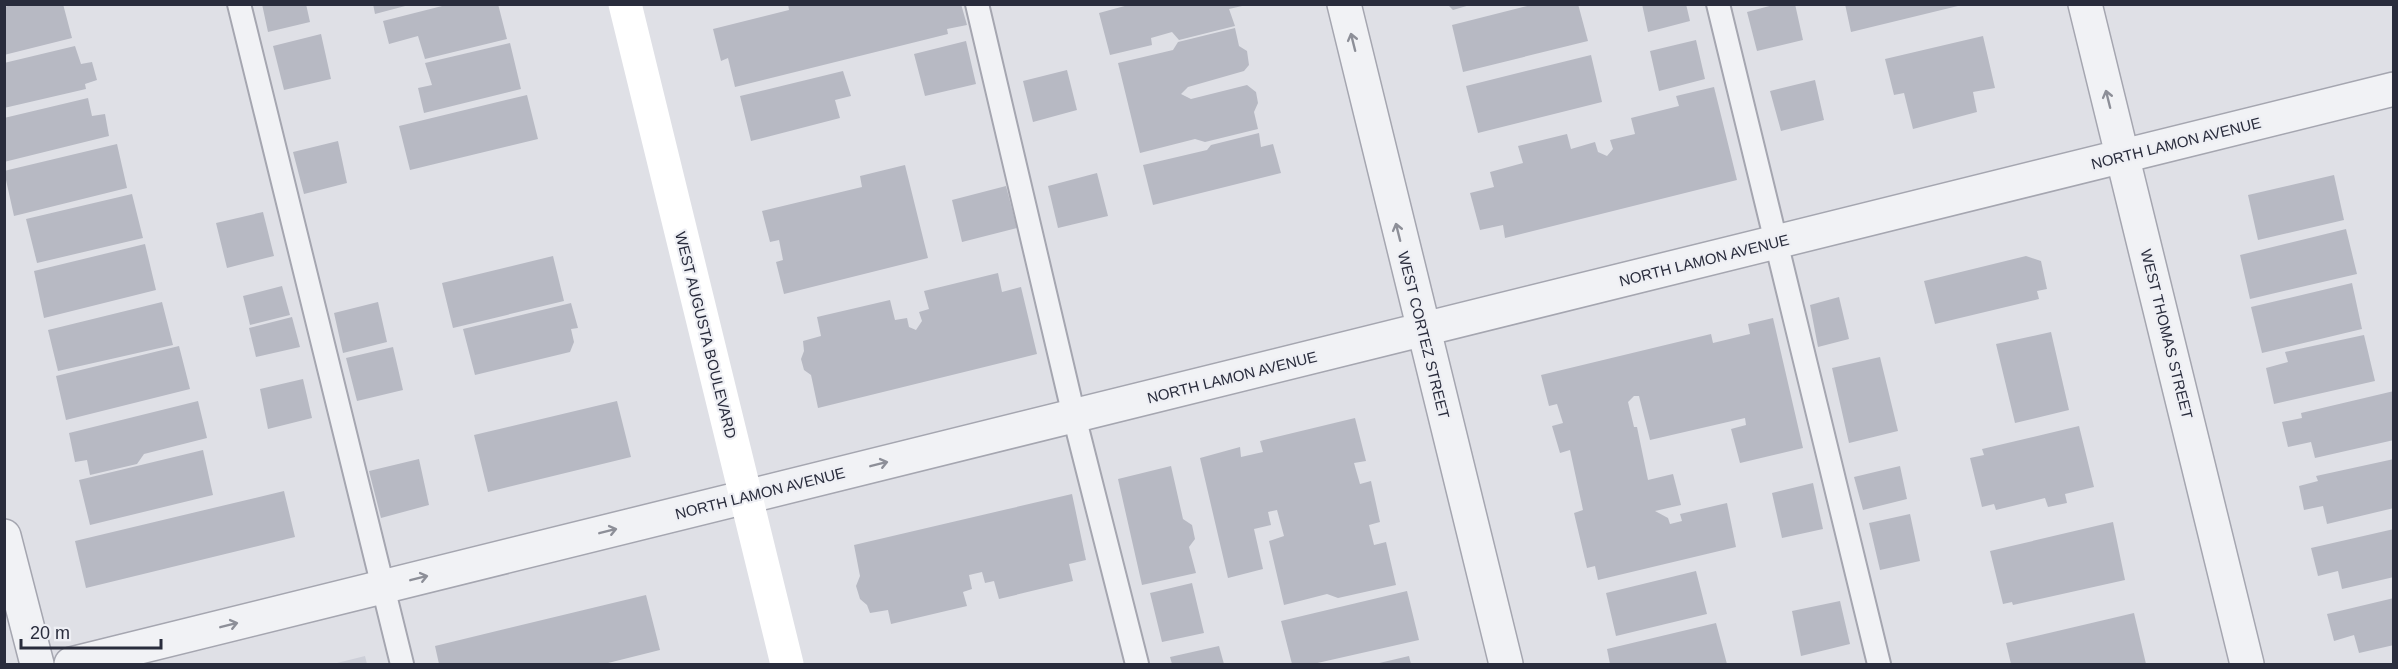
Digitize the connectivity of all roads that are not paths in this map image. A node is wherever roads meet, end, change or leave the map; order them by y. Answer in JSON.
{"nodes":[{"id":1,"x":239,"y":4,"type":"edge"},
{"id":2,"x":625,"y":4,"type":"edge"},
{"id":3,"x":977,"y":4,"type":"edge"},
{"id":4,"x":1344,"y":4,"type":"edge"},
{"id":5,"x":1718,"y":4,"type":"edge"},
{"id":6,"x":2085,"y":4,"type":"edge"},
{"id":7,"x":2394,"y":89,"type":"edge"},
{"id":8,"x":2123,"y":156,"type":"junction"},
{"id":9,"x":1776,"y":242,"type":"junction"},
{"id":10,"x":1422,"y":330,"type":"junction"},
{"id":11,"x":1074,"y":416,"type":"junction"},
{"id":12,"x":745,"y":497,"type":"junction"},
{"id":13,"x":4,"y":537,"type":"edge"},
{"id":14,"x":383,"y":587,"type":"junction"},
{"id":15,"x":37,"y":664,"type":"edge"},
{"id":16,"x":71,"y":664,"type":"edge"},
{"id":17,"x":402,"y":664,"type":"edge"},
{"id":18,"x":787,"y":664,"type":"edge"},
{"id":19,"x":1137,"y":664,"type":"edge"},
{"id":20,"x":1506,"y":664,"type":"edge"},
{"id":21,"x":1879,"y":664,"type":"edge"},
{"id":22,"x":2247,"y":664,"type":"edge"}],
"edges":[{"from":1,"to":14,"type":"lane"},
{"from":2,"to":12,"type":"street","name":"WEST AUGUSTA BOULEVARD"},
{"from":3,"to":11,"type":"lane"},
{"from":10,"to":4,"type":"street","name":"WEST CORTEZ STREET","one_way":true},
{"from":5,"to":9,"type":"lane"},
{"from":8,"to":6,"type":"street","name":"WEST THOMAS STREET","one_way":true},
{"from":7,"to":8,"type":"street","name":"NORTH LAMON AVENUE"},
{"from":8,"to":9,"type":"street","name":"NORTH LAMON AVENUE"},
{"from":8,"to":22,"type":"street","name":"WEST THOMAS STREET"},
{"from":9,"to":10,"type":"street","name":"NORTH LAMON AVENUE"},
{"from":9,"to":21,"type":"lane"},
{"from":10,"to":11,"type":"street","name":"NORTH LAMON AVENUE"},
{"from":10,"to":20,"type":"street","name":"WEST CORTEZ STREET"},
{"from":12,"to":11,"type":"street","name":"NORTH LAMON AVENUE","one_way":true},
{"from":11,"to":19,"type":"lane"},
{"from":14,"to":12,"type":"street","name":"NORTH LAMON AVENUE","one_way":true},
{"from":12,"to":18,"type":"street","name":"WEST AUGUSTA BOULEVARD"},
{"from":13,"to":15,"type":"street"},
{"from":16,"to":14,"type":"street","name":"NORTH LAMON AVENUE","one_way":true},
{"from":14,"to":17,"type":"lane"}]}
